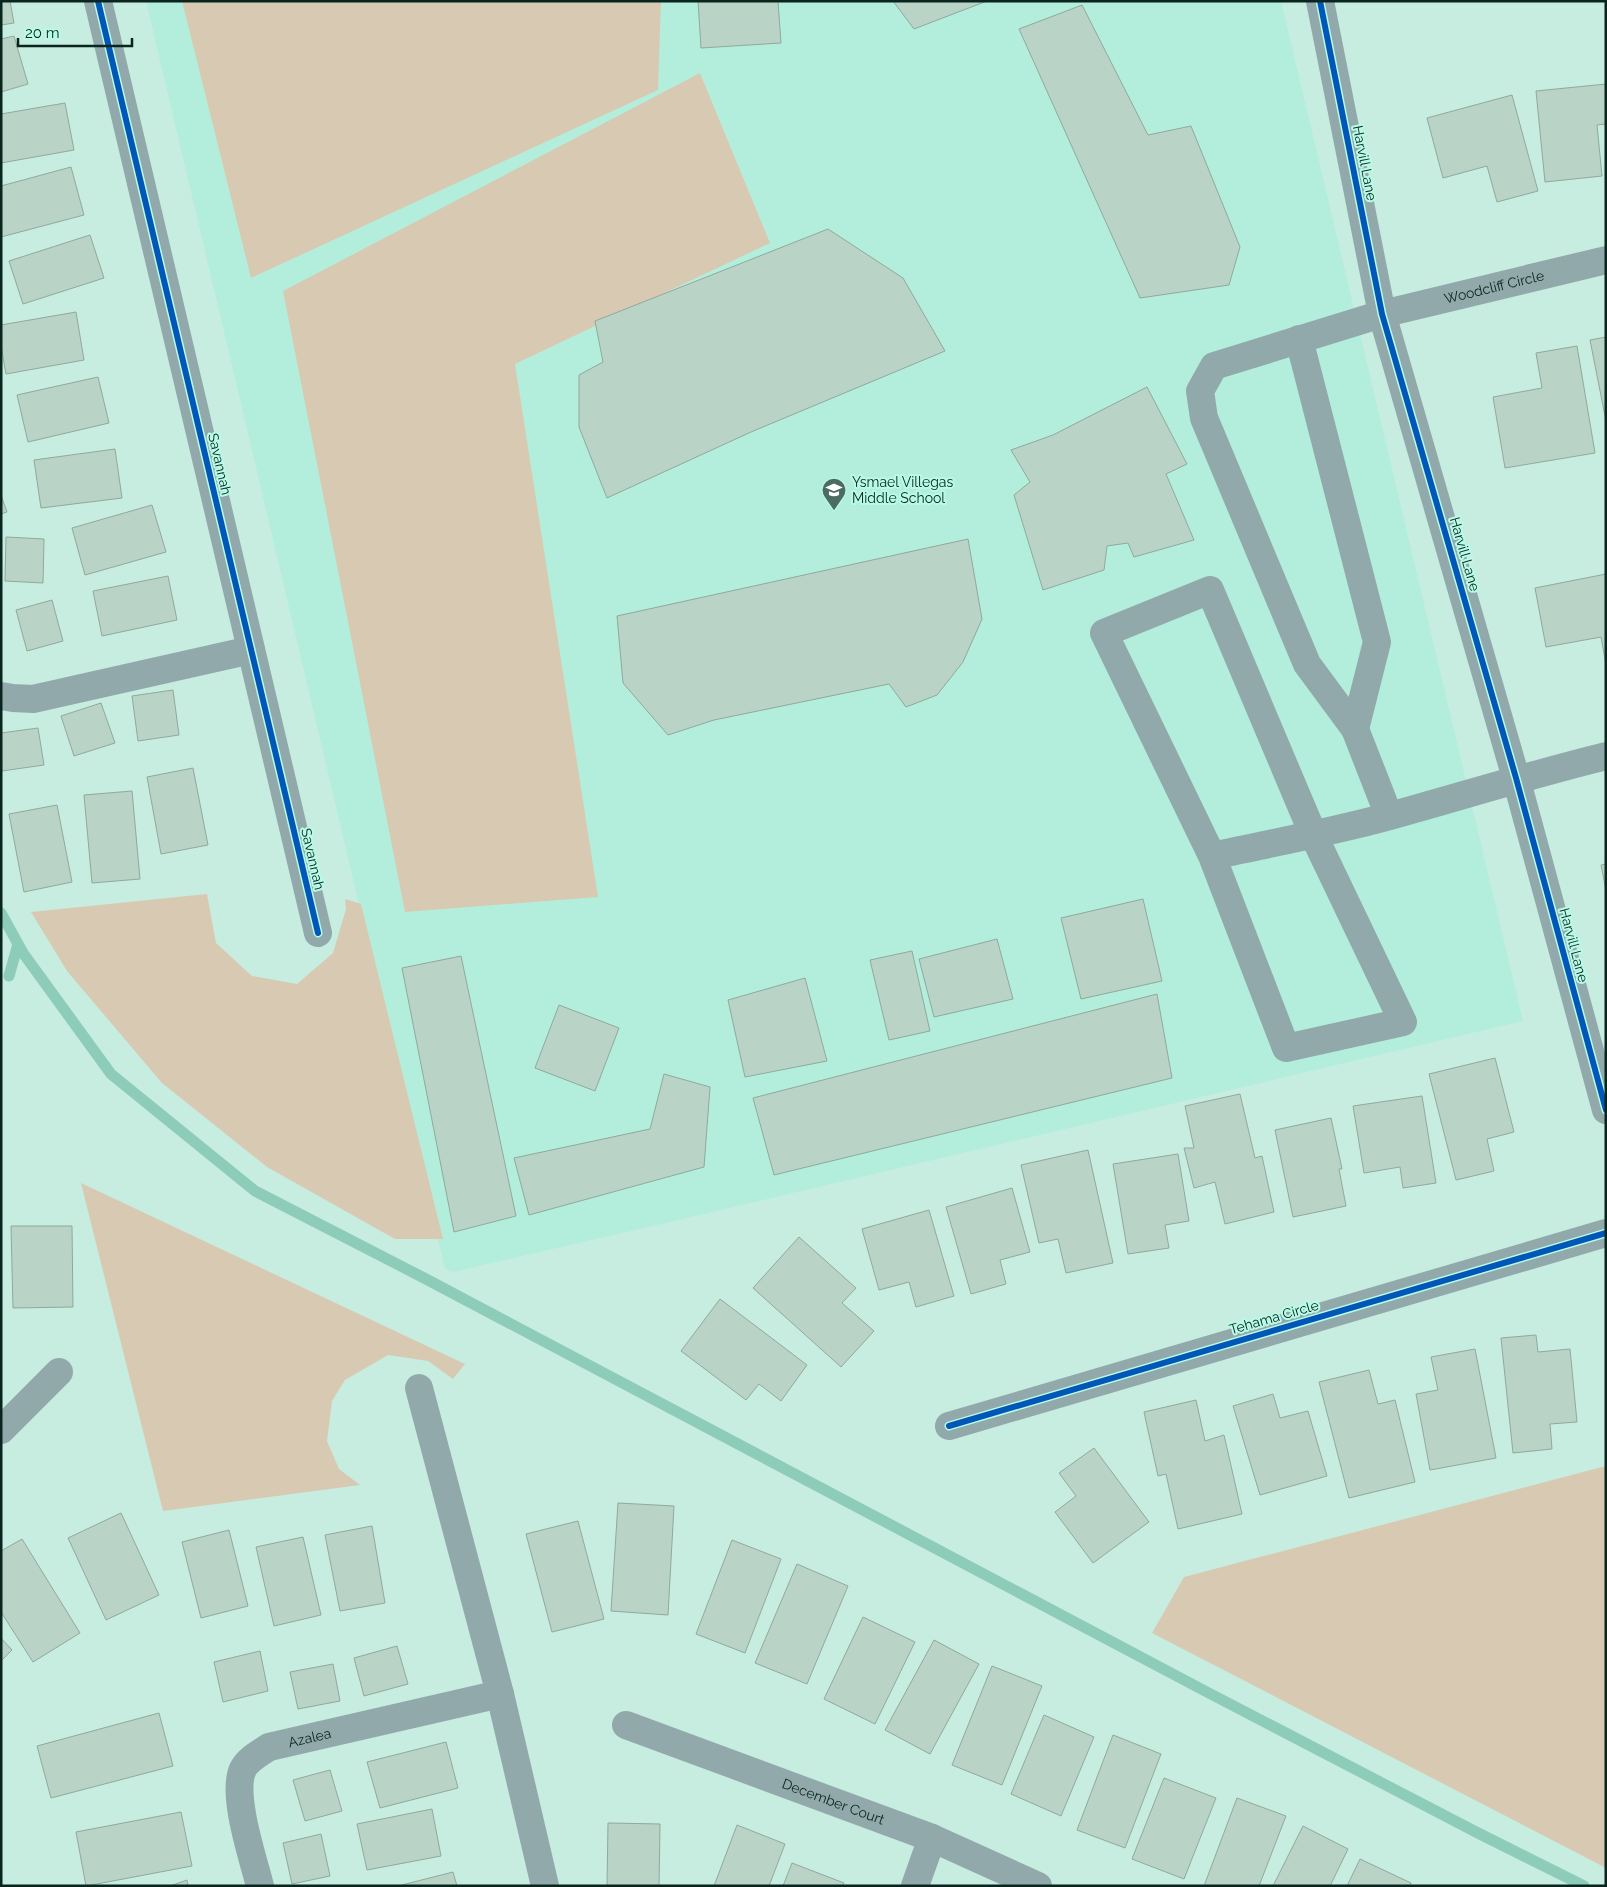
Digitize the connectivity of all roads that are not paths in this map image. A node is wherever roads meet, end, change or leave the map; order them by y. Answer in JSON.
{"nodes":[{"id":1,"x":98,"y":1,"type":"edge"},
{"id":2,"x":1320,"y":1,"type":"edge"},
{"id":3,"x":1606,"y":260,"type":"edge"},
{"id":4,"x":1382,"y":314,"type":"junction"},
{"id":5,"x":1299,"y":339,"type":"junction"},
{"id":6,"x":251,"y":650,"type":"junction"},
{"id":7,"x":1,"y":696,"type":"edge"},
{"id":8,"x":1355,"y":729,"type":"junction"},
{"id":9,"x":1606,"y":756,"type":"edge"},
{"id":10,"x":1516,"y":778,"type":"junction"},
{"id":11,"x":1389,"y":816,"type":"junction"},
{"id":12,"x":1313,"y":834,"type":"junction"},
{"id":13,"x":1212,"y":856,"type":"junction"},
{"id":14,"x":318,"y":934,"type":"dead end"},
{"id":15,"x":1606,"y":1110,"type":"edge"},
{"id":16,"x":1606,"y":1233,"type":"edge"},
{"id":17,"x":59,"y":1372,"type":"dead end"},
{"id":18,"x":419,"y":1388,"type":"dead end"},
{"id":19,"x":949,"y":1426,"type":"dead end"},
{"id":20,"x":1,"y":1430,"type":"edge"},
{"id":21,"x":500,"y":1694,"type":"junction"},
{"id":22,"x":626,"y":1725,"type":"dead end"},
{"id":23,"x":932,"y":1838,"type":"junction"},
{"id":24,"x":260,"y":1886,"type":"edge"},
{"id":25,"x":545,"y":1886,"type":"edge"},
{"id":26,"x":915,"y":1886,"type":"edge"},
{"id":27,"x":1038,"y":1886,"type":"edge"}],
"edges":[{"from":1,"to":6,"type":"street","name":"Savannah"},
{"from":2,"to":4,"type":"street","name":"Harvill Lane"},
{"from":3,"to":4,"type":"street","name":"Woodcliff Circle"},
{"from":4,"to":5,"type":"street","name":"Woodcliff Circle"},
{"from":4,"to":10,"type":"street","name":"Harvill Lane"},
{"from":5,"to":8,"type":"street"},
{"from":5,"to":8,"type":"street","name":"Woodcliff Circle"},
{"from":6,"to":7,"type":"street"},
{"from":6,"to":14,"type":"street","name":"Savannah"},
{"from":8,"to":11,"type":"street","name":"Woodcliff Circle"},
{"from":9,"to":10,"type":"street"},
{"from":10,"to":11,"type":"street"},
{"from":10,"to":15,"type":"street","name":"Harvill Lane"},
{"from":11,"to":12,"type":"street"},
{"from":12,"to":13,"type":"street"},
{"from":12,"to":13,"type":"street"},
{"from":12,"to":13,"type":"street"},
{"from":16,"to":19,"type":"street","name":"Tehama Circle"},
{"from":17,"to":20,"type":"street"},
{"from":18,"to":21,"type":"street"},
{"from":21,"to":24,"type":"street","name":"Azalea"},
{"from":21,"to":25,"type":"street"},
{"from":22,"to":23,"type":"street","name":"December Court"},
{"from":23,"to":26,"type":"street"},
{"from":23,"to":27,"type":"street","name":"December Court"}]}
